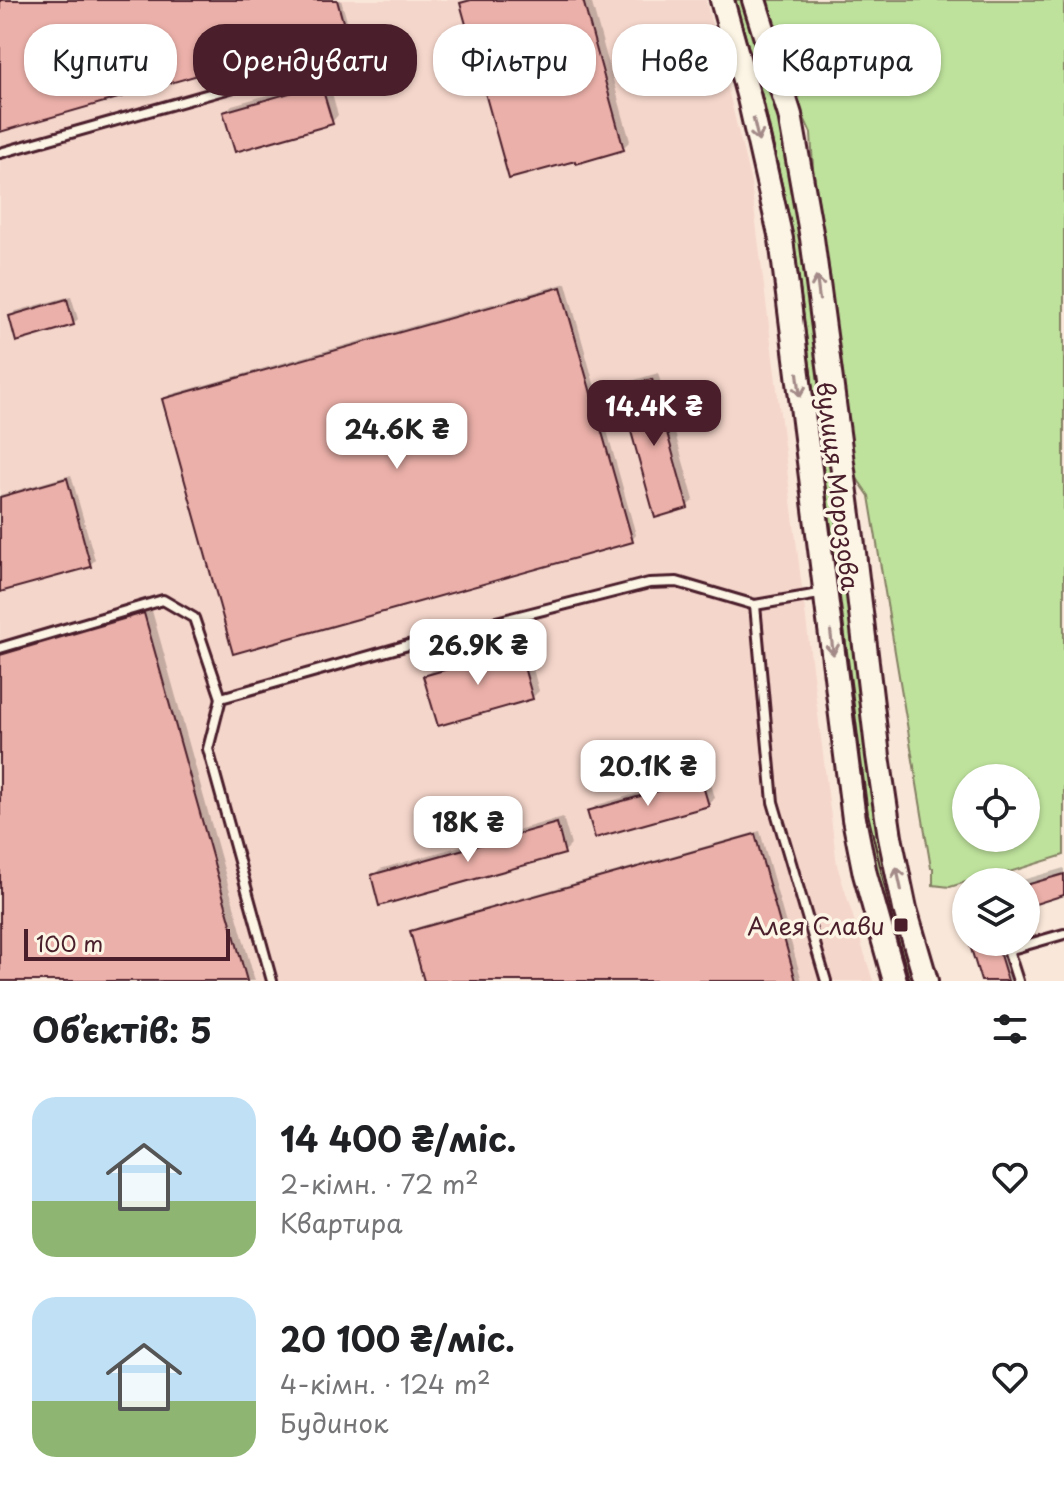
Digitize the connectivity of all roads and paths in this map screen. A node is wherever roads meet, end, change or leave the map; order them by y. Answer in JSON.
{"nodes":[{"id":1,"x":722,"y":0,"type":"edge"},
{"id":2,"x":754,"y":0,"type":"edge"},
{"id":3,"x":202,"y":96,"type":"edge"},
{"id":4,"x":0,"y":153,"type":"edge"},
{"id":5,"x":826,"y":592,"type":"junction"},
{"id":6,"x":755,"y":605,"type":"junction"},
{"id":7,"x":0,"y":648,"type":"edge"},
{"id":8,"x":221,"y":698,"type":"junction"},
{"id":9,"x":1064,"y":934,"type":"edge"},
{"id":10,"x":272,"y":981,"type":"edge"},
{"id":11,"x":826,"y":981,"type":"edge"},
{"id":12,"x":895,"y":981,"type":"edge"},
{"id":13,"x":926,"y":981,"type":"edge"},
{"id":14,"x":1018,"y":981,"type":"edge"}],
"edges":[{"from":1,"to":5,"type":"main road","name":"вулиця Морозова","one_way":true},
{"from":13,"to":2,"type":"main road","name":"вулиця Морозова","one_way":true},
{"from":3,"to":4,"type":"lane"},
{"from":5,"to":6,"type":"lane"},
{"from":5,"to":12,"type":"main road","name":"вулиця Морозова","one_way":true},
{"from":6,"to":8,"type":"lane"},
{"from":6,"to":11,"type":"lane"},
{"from":7,"to":8,"type":"lane"},
{"from":8,"to":10,"type":"lane"},
{"from":9,"to":14,"type":"lane"}]}
